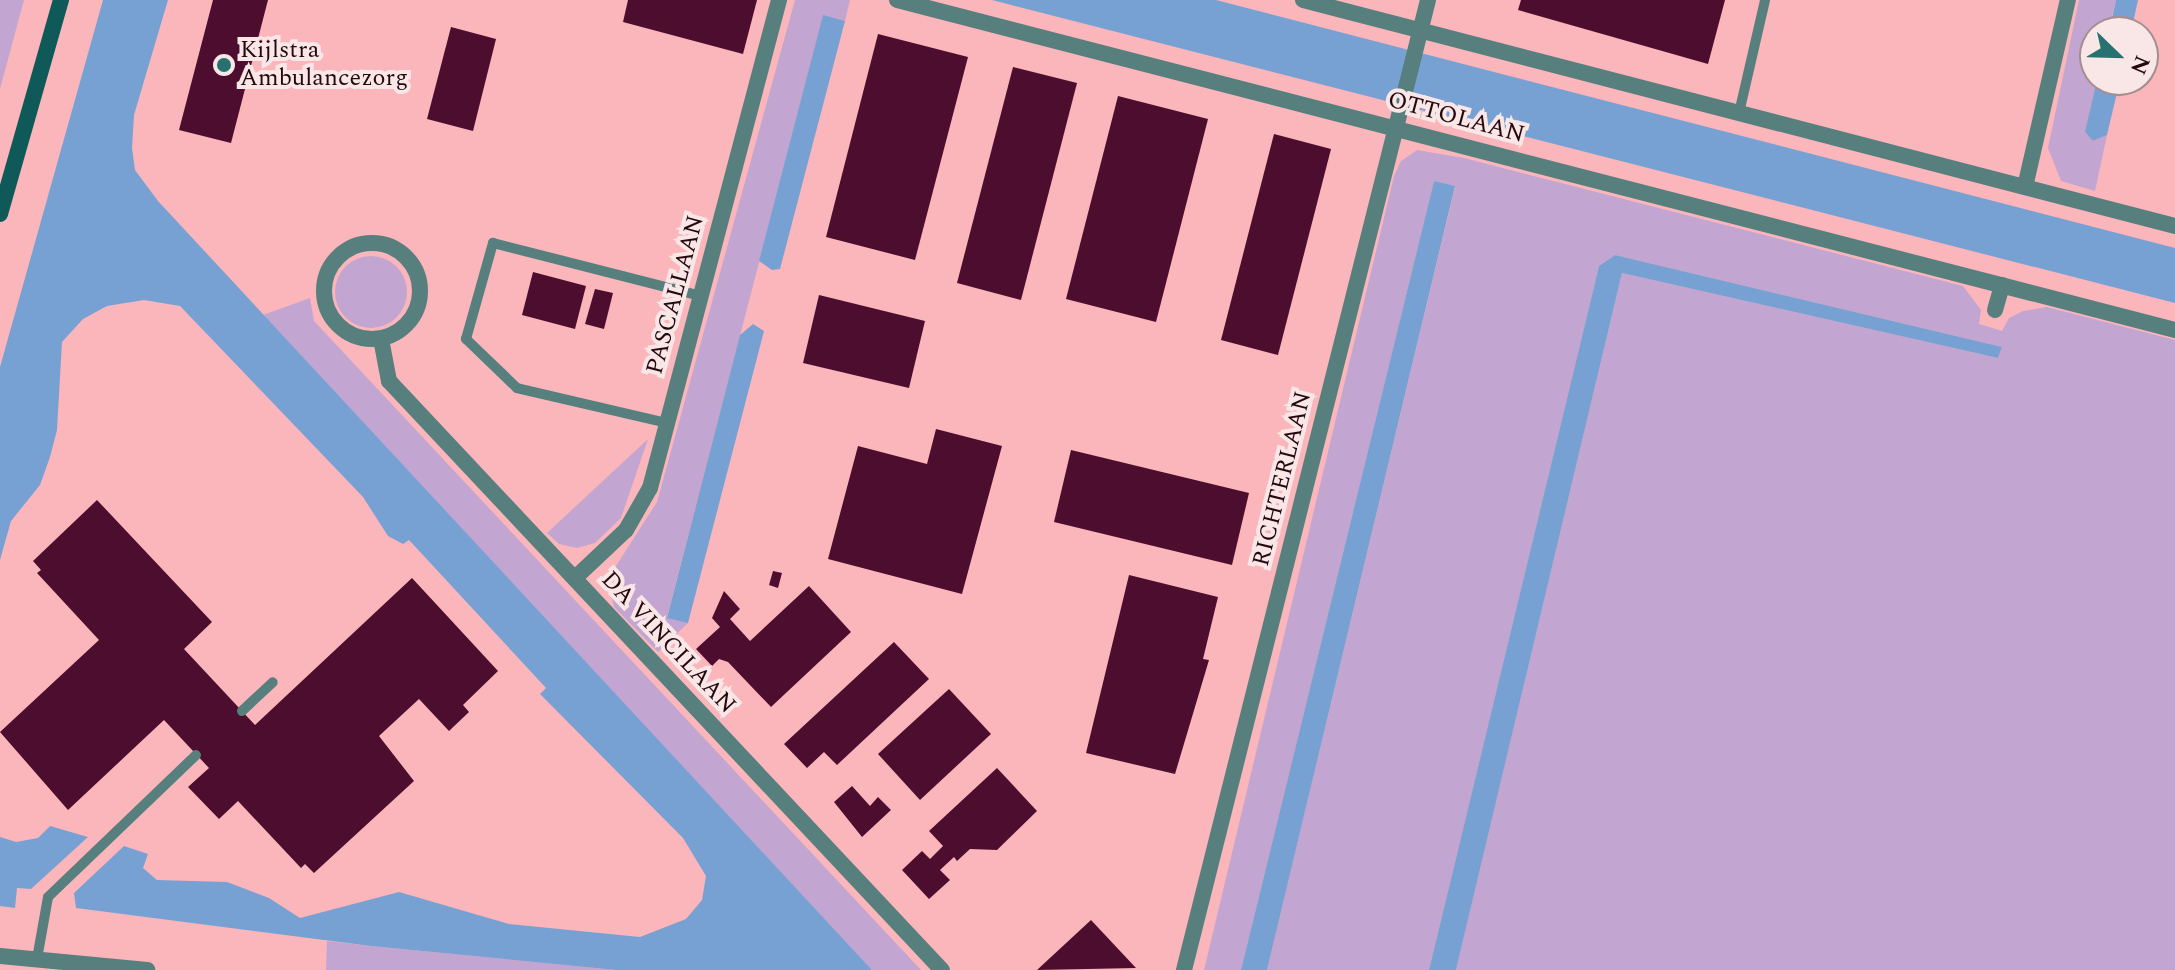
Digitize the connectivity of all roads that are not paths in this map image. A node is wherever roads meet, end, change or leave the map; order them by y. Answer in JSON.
{"nodes":[{"id":1,"x":61,"y":0,"type":"edge"},
{"id":2,"x":779,"y":0,"type":"edge"},
{"id":3,"x":897,"y":0,"type":"edge"},
{"id":4,"x":1303,"y":0,"type":"edge"},
{"id":5,"x":1428,"y":0,"type":"edge"},
{"id":6,"x":1765,"y":0,"type":"edge"},
{"id":7,"x":2068,"y":0,"type":"edge"},
{"id":8,"x":1420,"y":36,"type":"junction"},
{"id":9,"x":1739,"y":113,"type":"junction"},
{"id":10,"x":1399,"y":121,"type":"junction"},
{"id":11,"x":2025,"y":187,"type":"junction"},
{"id":12,"x":0,"y":214,"type":"edge"},
{"id":13,"x":2175,"y":226,"type":"edge"},
{"id":14,"x":2002,"y":285,"type":"junction"},
{"id":15,"x":701,"y":296,"type":"junction"},
{"id":16,"x":1995,"y":310,"type":"dead end"},
{"id":17,"x":2175,"y":330,"type":"edge"},
{"id":18,"x":381,"y":339,"type":"junction"},
{"id":19,"x":667,"y":423,"type":"junction"},
{"id":20,"x":575,"y":578,"type":"junction"},
{"id":21,"x":273,"y":682,"type":"dead end"},
{"id":22,"x":242,"y":711,"type":"dead end"},
{"id":23,"x":196,"y":755,"type":"dead end"},
{"id":24,"x":0,"y":956,"type":"edge"},
{"id":25,"x":37,"y":959,"type":"junction"},
{"id":26,"x":147,"y":970,"type":"edge"},
{"id":27,"x":942,"y":970,"type":"edge"},
{"id":28,"x":1184,"y":970,"type":"edge"}],
"edges":[{"from":1,"to":12,"type":"street"},
{"from":2,"to":15,"type":"street","name":"PASCALLAAN"},
{"from":3,"to":10,"type":"street","name":"OTTOLAAN"},
{"from":4,"to":8,"type":"street"},
{"from":5,"to":8,"type":"street","name":"RICHTERLAAN"},
{"from":6,"to":9,"type":"lane"},
{"from":7,"to":11,"type":"street"},
{"from":8,"to":9,"type":"street"},
{"from":8,"to":10,"type":"street","name":"RICHTERLAAN"},
{"from":9,"to":11,"type":"street"},
{"from":10,"to":14,"type":"street","name":"OTTOLAAN"},
{"from":10,"to":28,"type":"street","name":"RICHTERLAAN"},
{"from":11,"to":13,"type":"street"},
{"from":14,"to":16,"type":"street"},
{"from":14,"to":17,"type":"street","name":"OTTOLAAN"},
{"from":15,"to":19,"type":"street","name":"PASCALLAAN"},
{"from":15,"to":19,"type":"lane"},
{"from":18,"to":18,"type":"street"},
{"from":18,"to":20,"type":"street","name":"DA VINCILAAN"},
{"from":19,"to":20,"type":"street","name":"PASCALLAAN"},
{"from":20,"to":27,"type":"street","name":"DA VINCILAAN"},
{"from":21,"to":22,"type":"lane"},
{"from":23,"to":25,"type":"lane"},
{"from":24,"to":25,"type":"street"},
{"from":25,"to":26,"type":"street"}]}
